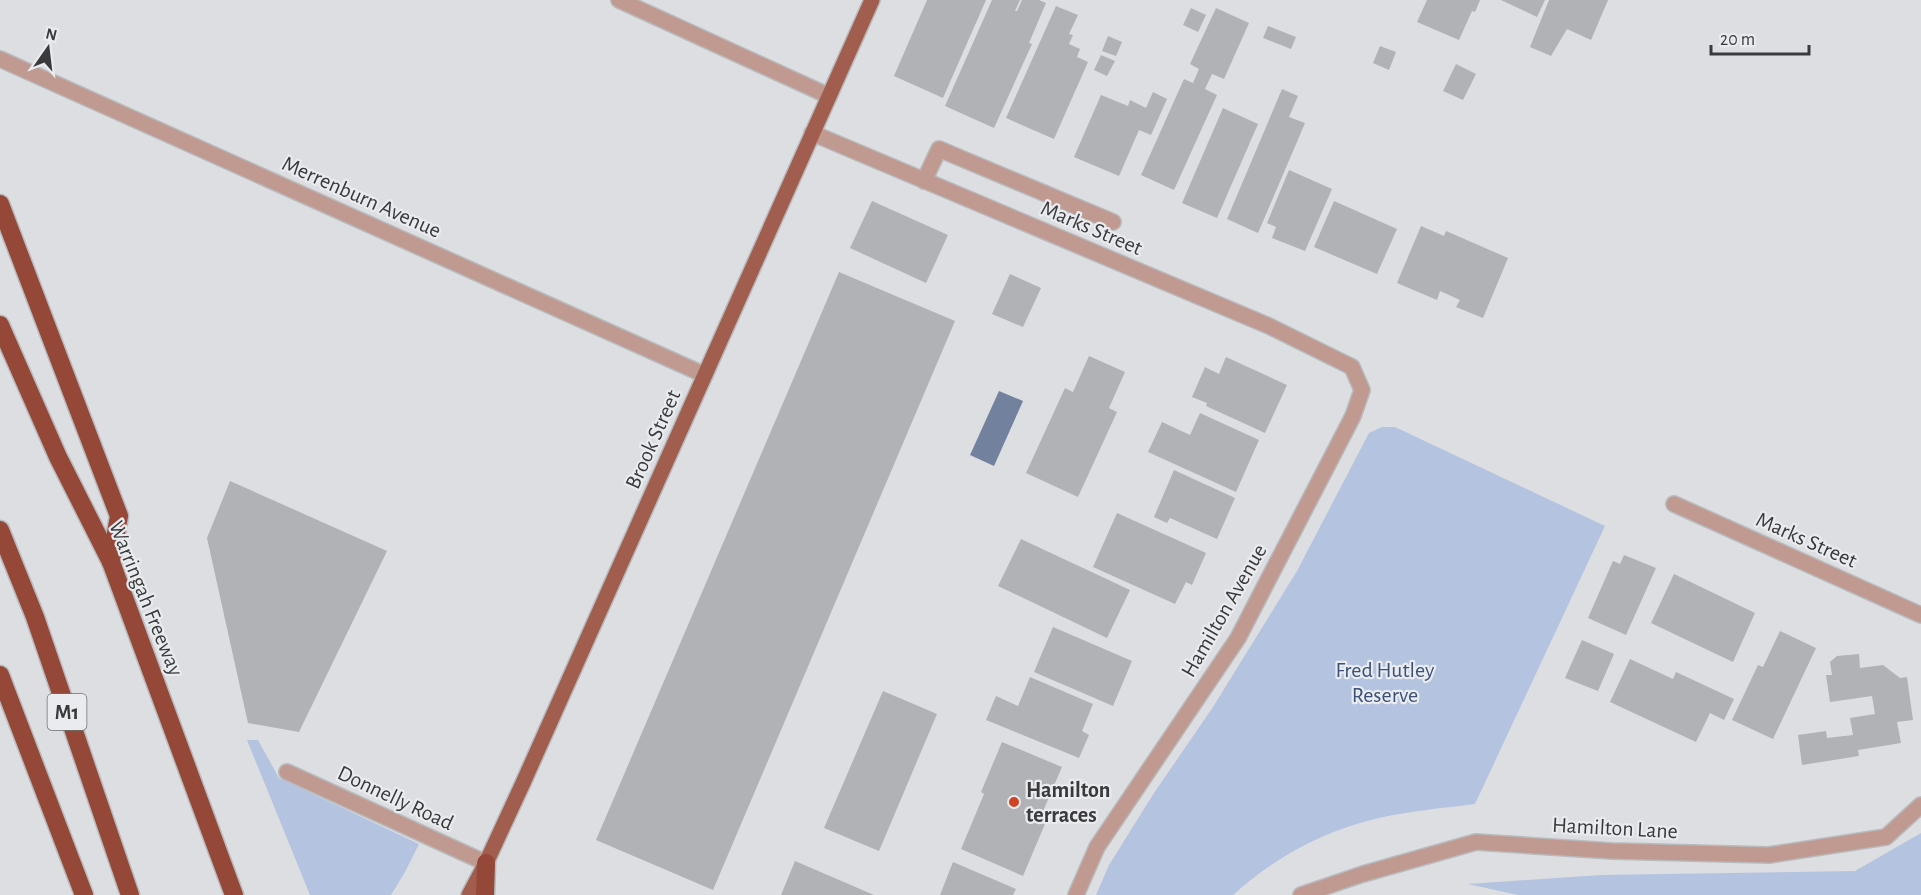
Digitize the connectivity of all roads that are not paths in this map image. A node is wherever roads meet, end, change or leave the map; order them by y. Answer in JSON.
{"nodes":[{"id":1,"x":619,"y":0,"type":"edge"},
{"id":2,"x":872,"y":0,"type":"edge"},
{"id":3,"x":0,"y":59,"type":"edge"},
{"id":4,"x":829,"y":96,"type":"junction"},
{"id":5,"x":812,"y":133,"type":"junction"},
{"id":6,"x":924,"y":182,"type":"junction"},
{"id":7,"x":0,"y":204,"type":"edge"},
{"id":8,"x":1113,"y":222,"type":"dead end"},
{"id":9,"x":0,"y":325,"type":"edge"},
{"id":10,"x":1352,"y":367,"type":"joint"},
{"id":11,"x":705,"y":375,"type":"junction"},
{"id":12,"x":1674,"y":504,"type":"dead end"},
{"id":13,"x":0,"y":530,"type":"edge"},
{"id":14,"x":111,"y":562,"type":"junction"},
{"id":15,"x":1921,"y":615,"type":"edge"},
{"id":16,"x":0,"y":675,"type":"edge"},
{"id":17,"x":287,"y":771,"type":"dead end"},
{"id":18,"x":1921,"y":805,"type":"edge"},
{"id":19,"x":486,"y":863,"type":"junction"},
{"id":20,"x":84,"y":895,"type":"edge"},
{"id":21,"x":130,"y":895,"type":"edge"},
{"id":22,"x":234,"y":895,"type":"edge"},
{"id":23,"x":469,"y":895,"type":"edge"},
{"id":24,"x":485,"y":895,"type":"edge"},
{"id":25,"x":1076,"y":895,"type":"edge"},
{"id":26,"x":1300,"y":895,"type":"edge"}],
"edges":[{"from":1,"to":4,"type":"street"},
{"from":2,"to":4,"type":"main road","name":"Brook Street"},
{"from":3,"to":11,"type":"street","name":"Merrenburn Avenue"},
{"from":4,"to":5,"type":"main road","name":"Brook Street"},
{"from":5,"to":6,"type":"street","name":"Marks Street"},
{"from":5,"to":11,"type":"main road","name":"Brook Street"},
{"from":6,"to":8,"type":"street"},
{"from":6,"to":10,"type":"street","name":"Marks Street"},
{"from":7,"to":14,"type":"highway"},
{"from":9,"to":14,"type":"highway","name":"Warringah Freeway"},
{"from":10,"to":25,"type":"street","name":"Hamilton Avenue"},
{"from":11,"to":19,"type":"main road","name":"Brook Street"},
{"from":12,"to":15,"type":"street","name":"Marks Street"},
{"from":13,"to":21,"type":"highway","number":"M1"},
{"from":14,"to":22,"type":"highway","name":"Warringah Freeway"},
{"from":16,"to":20,"type":"highway"},
{"from":17,"to":19,"type":"street","name":"Donnelly Road"},
{"from":18,"to":26,"type":"street","name":"Hamilton Lane"},
{"from":19,"to":23,"type":"main road","name":"Brook Street"},
{"from":19,"to":24,"type":"highway"}]}
